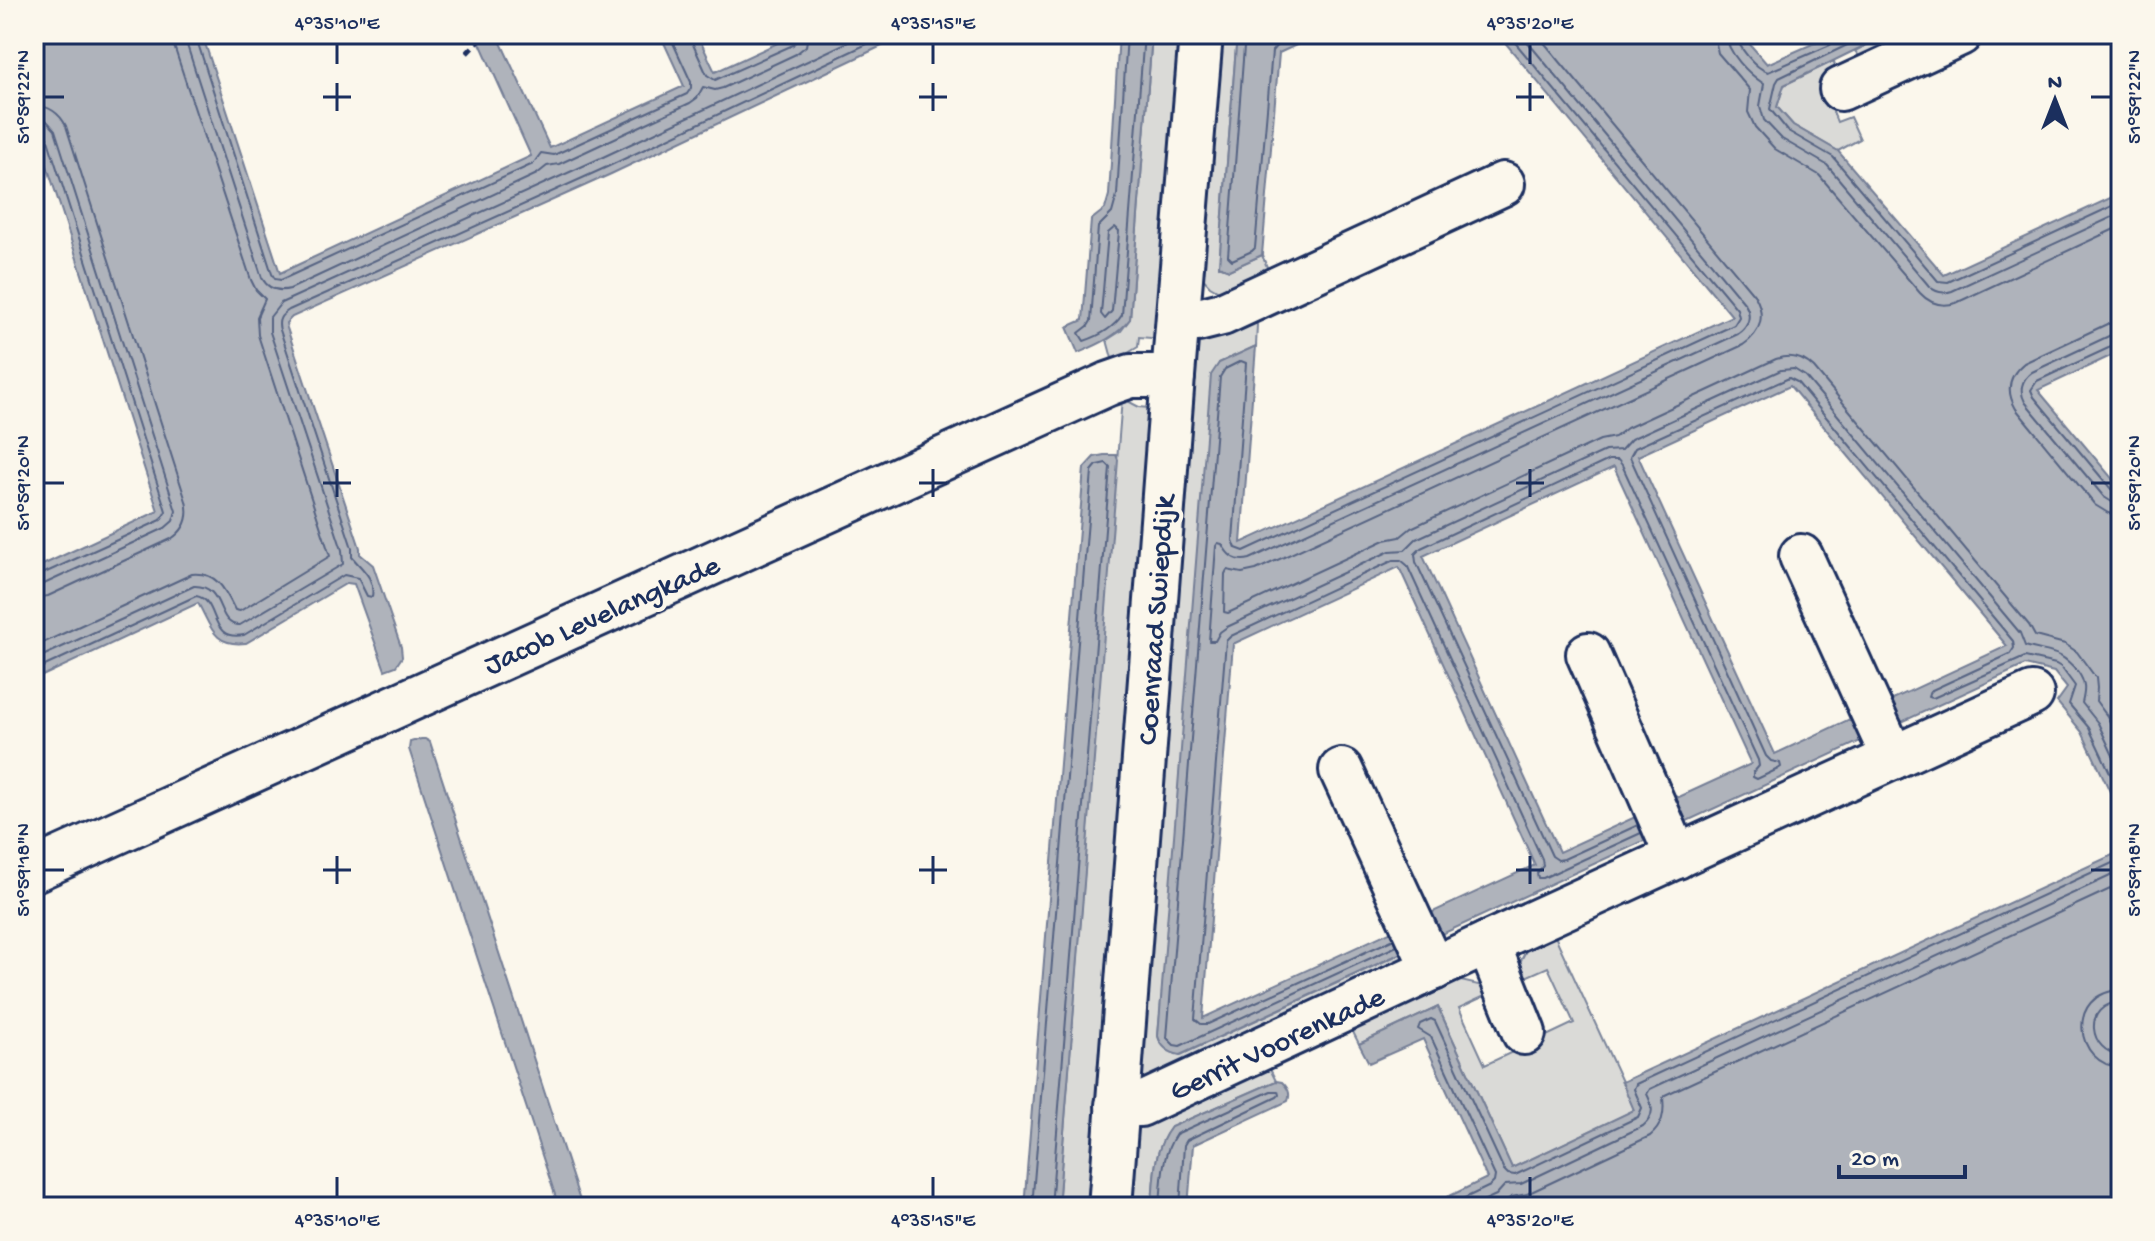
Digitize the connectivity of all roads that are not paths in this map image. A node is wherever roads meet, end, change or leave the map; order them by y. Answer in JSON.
{"nodes":[{"id":1,"x":1201,"y":34,"type":"edge"},
{"id":2,"x":1960,"y":34,"type":"edge"},
{"id":3,"x":1841,"y":89,"type":"dead end"},
{"id":4,"x":1503,"y":184,"type":"dead end"},
{"id":5,"x":1178,"y":320,"type":"junction"},
{"id":6,"x":1173,"y":376,"type":"junction"},
{"id":7,"x":1801,"y":556,"type":"dead end"},
{"id":8,"x":1588,"y":654,"type":"dead end"},
{"id":9,"x":2032,"y":694,"type":"dead end"},
{"id":10,"x":1890,"y":751,"type":"junction"},
{"id":11,"x":1341,"y":770,"type":"dead end"},
{"id":12,"x":1673,"y":849,"type":"junction"},
{"id":13,"x":34,"y":870,"type":"edge"},
{"id":14,"x":1488,"y":943,"type":"junction"},
{"id":15,"x":1430,"y":962,"type":"junction"},
{"id":16,"x":1524,"y":1033,"type":"dead end"},
{"id":17,"x":1117,"y":1105,"type":"junction"},
{"id":18,"x":1110,"y":1207,"type":"edge"}],
"edges":[{"from":1,"to":5,"type":"street","name":"Coenraad Swiepdijk"},
{"from":2,"to":3,"type":"street"},
{"from":4,"to":5,"type":"street"},
{"from":5,"to":6,"type":"street","name":"Coenraad Swiepdijk"},
{"from":6,"to":13,"type":"street","name":"Jacob Levelangkade"},
{"from":6,"to":17,"type":"street","name":"Coenraad Swiepdijk"},
{"from":7,"to":10,"type":"street"},
{"from":8,"to":12,"type":"street"},
{"from":9,"to":10,"type":"street","name":"Gerrit Voorenkade"},
{"from":10,"to":12,"type":"street","name":"Gerrit Voorenkade"},
{"from":11,"to":15,"type":"street"},
{"from":12,"to":14,"type":"street","name":"Gerrit Voorenkade"},
{"from":14,"to":15,"type":"street","name":"Gerrit Voorenkade"},
{"from":14,"to":16,"type":"street"},
{"from":15,"to":17,"type":"street","name":"Gerrit Voorenkade"},
{"from":17,"to":18,"type":"street","name":"Coenraad Swiepdijk"}]}
